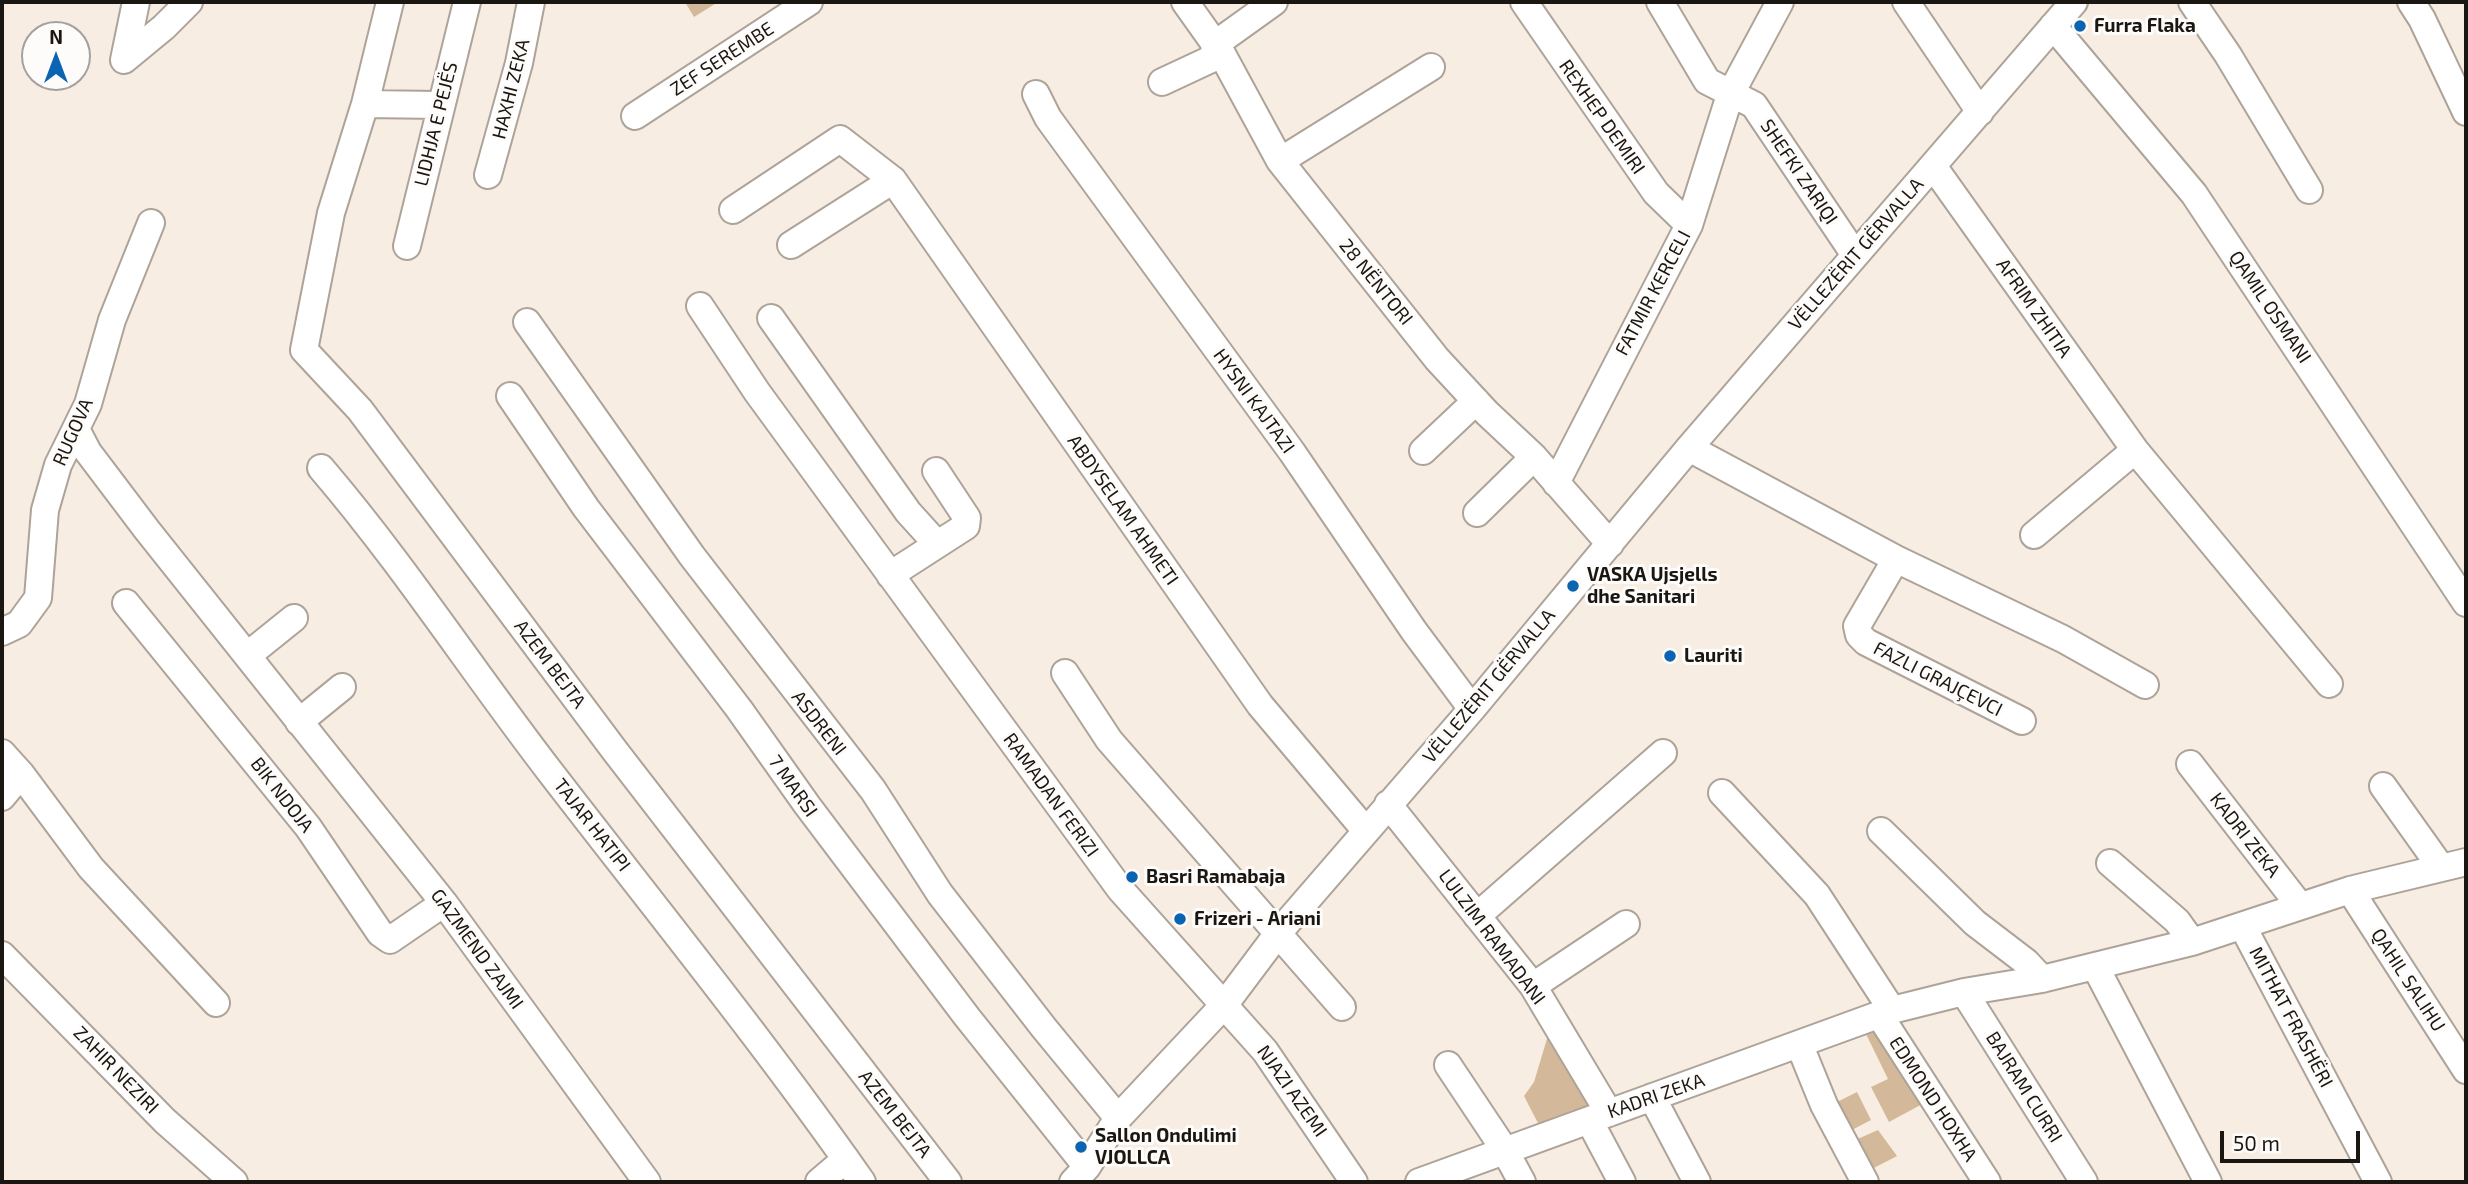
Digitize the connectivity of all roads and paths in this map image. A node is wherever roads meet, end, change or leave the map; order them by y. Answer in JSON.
{"nodes":[{"id":1,"x":135,"y":2,"type":"edge"},
{"id":2,"x":189,"y":2,"type":"edge"},
{"id":3,"x":390,"y":2,"type":"edge"},
{"id":4,"x":467,"y":2,"type":"edge"},
{"id":5,"x":531,"y":2,"type":"edge"},
{"id":6,"x":809,"y":2,"type":"edge"},
{"id":7,"x":1185,"y":2,"type":"edge"},
{"id":8,"x":1274,"y":2,"type":"edge"},
{"id":9,"x":1524,"y":2,"type":"edge"},
{"id":10,"x":1660,"y":2,"type":"edge"},
{"id":11,"x":1780,"y":2,"type":"edge"},
{"id":12,"x":1906,"y":2,"type":"edge"},
{"id":13,"x":2074,"y":2,"type":"edge"},
{"id":14,"x":2192,"y":2,"type":"edge"},
{"id":15,"x":2411,"y":2,"type":"edge"},
{"id":16,"x":2053,"y":26,"type":"junction"},
{"id":17,"x":1218,"y":49,"type":"junction"},
{"id":18,"x":1431,"y":67,"type":"dead end"},
{"id":19,"x":1162,"y":82,"type":"dead end"},
{"id":20,"x":1036,"y":94,"type":"dead end"},
{"id":21,"x":1730,"y":95,"type":"junction"},
{"id":22,"x":365,"y":104,"type":"junction"},
{"id":23,"x":440,"y":105,"type":"junction"},
{"id":24,"x":1980,"y":112,"type":"junction"},
{"id":25,"x":2466,"y":112,"type":"edge"},
{"id":26,"x":635,"y":116,"type":"dead end"},
{"id":27,"x":1280,"y":161,"type":"junction"},
{"id":28,"x":1933,"y":166,"type":"junction"},
{"id":29,"x":488,"y":175,"type":"dead end"},
{"id":30,"x":893,"y":180,"type":"junction"},
{"id":31,"x":2309,"y":190,"type":"dead end"},
{"id":32,"x":733,"y":210,"type":"dead end"},
{"id":33,"x":151,"y":223,"type":"dead end"},
{"id":34,"x":1689,"y":225,"type":"junction"},
{"id":35,"x":791,"y":245,"type":"dead end"},
{"id":36,"x":407,"y":246,"type":"dead end"},
{"id":37,"x":1855,"y":255,"type":"junction"},
{"id":38,"x":701,"y":306,"type":"dead end"},
{"id":39,"x":771,"y":318,"type":"dead end"},
{"id":40,"x":527,"y":322,"type":"dead end"},
{"id":41,"x":510,"y":396,"type":"dead end"},
{"id":42,"x":1476,"y":401,"type":"junction"},
{"id":43,"x":77,"y":431,"type":"junction"},
{"id":44,"x":1689,"y":448,"type":"junction"},
{"id":45,"x":2135,"y":450,"type":"junction"},
{"id":46,"x":1423,"y":451,"type":"dead end"},
{"id":47,"x":1534,"y":457,"type":"junction"},
{"id":48,"x":321,"y":468,"type":"dead end"},
{"id":49,"x":936,"y":471,"type":"dead end"},
{"id":50,"x":1556,"y":483,"type":"junction"},
{"id":51,"x":1477,"y":513,"type":"dead end"},
{"id":52,"x":2034,"y":535,"type":"dead end"},
{"id":53,"x":937,"y":544,"type":"junction"},
{"id":54,"x":1610,"y":544,"type":"junction"},
{"id":55,"x":1896,"y":559,"type":"junction"},
{"id":56,"x":890,"y":575,"type":"junction"},
{"id":57,"x":127,"y":603,"type":"dead end"},
{"id":58,"x":2466,"y":603,"type":"edge"},
{"id":59,"x":294,"y":618,"type":"dead end"},
{"id":60,"x":2,"y":632,"type":"edge"},
{"id":61,"x":248,"y":655,"type":"junction"},
{"id":62,"x":1065,"y":673,"type":"dead end"},
{"id":63,"x":2329,"y":684,"type":"dead end"},
{"id":64,"x":2146,"y":685,"type":"dead end"},
{"id":65,"x":342,"y":687,"type":"dead end"},
{"id":66,"x":1472,"y":709,"type":"junction"},
{"id":67,"x":2022,"y":721,"type":"dead end"},
{"id":68,"x":299,"y":722,"type":"junction"},
{"id":69,"x":2,"y":752,"type":"edge"},
{"id":70,"x":1663,"y":753,"type":"dead end"},
{"id":71,"x":2190,"y":764,"type":"dead end"},
{"id":72,"x":21,"y":774,"type":"junction"},
{"id":73,"x":2383,"y":786,"type":"dead end"},
{"id":74,"x":1722,"y":793,"type":"dead end"},
{"id":75,"x":2,"y":797,"type":"edge"},
{"id":76,"x":1388,"y":804,"type":"junction"},
{"id":77,"x":1366,"y":831,"type":"junction"},
{"id":78,"x":1881,"y":831,"type":"dead end"},
{"id":79,"x":2110,"y":863,"type":"dead end"},
{"id":80,"x":2460,"y":864,"type":"edge"},
{"id":81,"x":2350,"y":890,"type":"junction"},
{"id":82,"x":444,"y":904,"type":"junction"},
{"id":83,"x":2300,"y":906,"type":"junction"},
{"id":84,"x":1477,"y":916,"type":"junction"},
{"id":85,"x":1626,"y":924,"type":"dead end"},
{"id":86,"x":2243,"y":927,"type":"junction"},
{"id":87,"x":1279,"y":932,"type":"junction"},
{"id":88,"x":2192,"y":942,"type":"junction"},
{"id":89,"x":2,"y":955,"type":"edge"},
{"id":90,"x":2095,"y":966,"type":"junction"},
{"id":91,"x":2042,"y":979,"type":"junction"},
{"id":92,"x":1533,"y":986,"type":"junction"},
{"id":93,"x":1964,"y":992,"type":"junction"},
{"id":94,"x":216,"y":1003,"type":"dead end"},
{"id":95,"x":1224,"y":1004,"type":"junction"},
{"id":96,"x":1342,"y":1007,"type":"dead end"},
{"id":97,"x":1886,"y":1013,"type":"junction"},
{"id":98,"x":1800,"y":1046,"type":"junction"},
{"id":99,"x":1448,"y":1065,"type":"dead end"},
{"id":100,"x":2466,"y":1070,"type":"edge"},
{"id":101,"x":1652,"y":1097,"type":"junction"},
{"id":102,"x":1599,"y":1116,"type":"junction"},
{"id":103,"x":1118,"y":1118,"type":"junction"},
{"id":104,"x":1504,"y":1149,"type":"junction"},
{"id":105,"x":846,"y":1158,"type":"junction"},
{"id":106,"x":1077,"y":1178,"type":"edge"},
{"id":107,"x":234,"y":1182,"type":"edge"},
{"id":108,"x":647,"y":1182,"type":"edge"},
{"id":109,"x":819,"y":1182,"type":"edge"},
{"id":110,"x":862,"y":1182,"type":"edge"},
{"id":111,"x":948,"y":1182,"type":"edge"},
{"id":112,"x":1354,"y":1182,"type":"edge"},
{"id":113,"x":1419,"y":1182,"type":"edge"},
{"id":114,"x":1522,"y":1182,"type":"edge"},
{"id":115,"x":1622,"y":1182,"type":"edge"},
{"id":116,"x":1697,"y":1182,"type":"edge"},
{"id":117,"x":1865,"y":1182,"type":"edge"},
{"id":118,"x":1987,"y":1182,"type":"edge"},
{"id":119,"x":2084,"y":1182,"type":"edge"},
{"id":120,"x":2208,"y":1182,"type":"edge"},
{"id":121,"x":2378,"y":1182,"type":"edge"}],
"edges":[{"from":1,"to":2,"type":"street"},
{"from":3,"to":22,"type":"street","name":"AZEM BEJTA"},
{"from":4,"to":23,"type":"street","name":"LIDHJA E PEJËS"},
{"from":5,"to":29,"type":"street","name":"HAXHI ZEKA"},
{"from":6,"to":26,"type":"street","name":"ZEF SEREMBE"},
{"from":7,"to":17,"type":"street","name":"28 NËNTORI"},
{"from":8,"to":17,"type":"street"},
{"from":9,"to":34,"type":"street","name":"REXHEP DEMIRI"},
{"from":10,"to":21,"type":"street","name":"SHEFKI ZARIQI"},
{"from":11,"to":21,"type":"street","name":"FATMIR KERCELI"},
{"from":12,"to":24,"type":"street"},
{"from":13,"to":16,"type":"street","name":"VËLLEZËRIT GËRVALLA"},
{"from":14,"to":31,"type":"street"},
{"from":15,"to":25,"type":"street"},
{"from":16,"to":24,"type":"street","name":"VËLLEZËRIT GËRVALLA"},
{"from":16,"to":58,"type":"street","name":"QAMIL OSMANI"},
{"from":17,"to":19,"type":"street"},
{"from":17,"to":27,"type":"street","name":"28 NËNTORI"},
{"from":18,"to":27,"type":"street"},
{"from":20,"to":66,"type":"street","name":"HYSNI KAJTAZI"},
{"from":21,"to":34,"type":"street","name":"FATMIR KERCELI"},
{"from":21,"to":37,"type":"street","name":"SHEFKI ZARIQI"},
{"from":22,"to":23,"type":"street"},
{"from":22,"to":111,"type":"street","name":"AZEM BEJTA"},
{"from":23,"to":36,"type":"street","name":"LIDHJA E PEJËS"},
{"from":24,"to":28,"type":"street","name":"VËLLEZËRIT GËRVALLA"},
{"from":27,"to":42,"type":"street","name":"28 NËNTORI"},
{"from":28,"to":37,"type":"street","name":"VËLLEZËRIT GËRVALLA"},
{"from":28,"to":45,"type":"street","name":"AFRIM ZHITIA"},
{"from":30,"to":32,"type":"street","name":"ABDYSELAM AHMETI"},
{"from":30,"to":35,"type":"street"},
{"from":30,"to":77,"type":"street","name":"ABDYSELAM AHMETI"},
{"from":33,"to":43,"type":"street","name":"RUGOVA"},
{"from":34,"to":50,"type":"street","name":"FATMIR KERCELI"},
{"from":37,"to":44,"type":"street","name":"VËLLEZËRIT GËRVALLA"},
{"from":38,"to":56,"type":"street","name":"RAMADAN FERIZI"},
{"from":39,"to":53,"type":"street"},
{"from":40,"to":103,"type":"street","name":"ASDRENI"},
{"from":41,"to":106,"type":"street","name":"7 MARSI"},
{"from":42,"to":46,"type":"street"},
{"from":42,"to":47,"type":"street","name":"28 NËNTORI"},
{"from":43,"to":60,"type":"street","name":"RUGOVA"},
{"from":43,"to":61,"type":"street","name":"GAZMEND ZAJMI"},
{"from":44,"to":54,"type":"street","name":"VËLLEZËRIT GËRVALLA"},
{"from":44,"to":55,"type":"street"},
{"from":45,"to":52,"type":"street"},
{"from":45,"to":63,"type":"street","name":"AFRIM ZHITIA"},
{"from":47,"to":50,"type":"street","name":"28 NËNTORI"},
{"from":47,"to":51,"type":"street"},
{"from":48,"to":105,"type":"street","name":"TAJAR HATIPI"},
{"from":49,"to":53,"type":"street"},
{"from":50,"to":54,"type":"street","name":"28 NËNTORI"},
{"from":53,"to":56,"type":"street"},
{"from":54,"to":66,"type":"street","name":"VËLLEZËRIT GËRVALLA"},
{"from":55,"to":64,"type":"street"},
{"from":55,"to":67,"type":"street","name":"FAZLI GRAJÇEVCI"},
{"from":56,"to":95,"type":"street","name":"RAMADAN FERIZI"},
{"from":57,"to":82,"type":"street","name":"BIK NDOJA"},
{"from":59,"to":61,"type":"street"},
{"from":61,"to":68,"type":"street","name":"GAZMEND ZAJMI"},
{"from":62,"to":87,"type":"street"},
{"from":65,"to":68,"type":"street"},
{"from":66,"to":76,"type":"street","name":"VËLLEZËRIT GËRVALLA"},
{"from":68,"to":82,"type":"street","name":"GAZMEND ZAJMI"},
{"from":69,"to":72,"type":"street"},
{"from":70,"to":84,"type":"street"},
{"from":71,"to":83,"type":"street","name":"KADRI ZEKA"},
{"from":72,"to":75,"type":"street"},
{"from":72,"to":94,"type":"street"},
{"from":73,"to":80,"type":"street"},
{"from":74,"to":97,"type":"street"},
{"from":76,"to":77,"type":"street","name":"VËLLEZËRIT GËRVALLA"},
{"from":76,"to":84,"type":"street","name":"LULZIM RAMADANI"},
{"from":77,"to":87,"type":"street","name":"VËLLEZËRIT GËRVALLA"},
{"from":78,"to":91,"type":"street"},
{"from":79,"to":88,"type":"street"},
{"from":80,"to":81,"type":"street","name":"KADRI ZEKA"},
{"from":81,"to":83,"type":"street","name":"KADRI ZEKA"},
{"from":81,"to":100,"type":"street","name":"QAHIL SALIHU"},
{"from":82,"to":108,"type":"street","name":"GAZMEND ZAJMI"},
{"from":83,"to":86,"type":"street","name":"KADRI ZEKA"},
{"from":84,"to":92,"type":"street","name":"LULZIM RAMADANI"},
{"from":85,"to":92,"type":"street"},
{"from":86,"to":88,"type":"street","name":"KADRI ZEKA"},
{"from":86,"to":121,"type":"street","name":"MITHAT FRASHËRI"},
{"from":87,"to":95,"type":"street","name":"VËLLEZËRIT GËRVALLA"},
{"from":87,"to":96,"type":"street"},
{"from":88,"to":90,"type":"street","name":"KADRI ZEKA"},
{"from":89,"to":107,"type":"street","name":"ZAHIR NEZIRI"},
{"from":90,"to":91,"type":"street","name":"KADRI ZEKA"},
{"from":90,"to":120,"type":"street"},
{"from":91,"to":93,"type":"street","name":"KADRI ZEKA"},
{"from":92,"to":102,"type":"street","name":"LULZIM RAMADANI"},
{"from":93,"to":97,"type":"street","name":"KADRI ZEKA"},
{"from":93,"to":119,"type":"street","name":"BAJRAM CURRI"},
{"from":95,"to":103,"type":"street","name":"VËLLEZËRIT GËRVALLA"},
{"from":95,"to":112,"type":"street","name":"NJAZI AZEMI"},
{"from":97,"to":98,"type":"street","name":"KADRI ZEKA"},
{"from":97,"to":118,"type":"street","name":"EDMOND HOXHA"},
{"from":98,"to":101,"type":"street","name":"KADRI ZEKA"},
{"from":98,"to":117,"type":"street"},
{"from":99,"to":104,"type":"street"},
{"from":101,"to":102,"type":"street","name":"KADRI ZEKA"},
{"from":101,"to":116,"type":"street"},
{"from":102,"to":104,"type":"street","name":"KADRI ZEKA"},
{"from":102,"to":115,"type":"street","name":"LULZIM RAMADANI"},
{"from":103,"to":106,"type":"street","name":"VËLLEZËRIT GËRVALLA"},
{"from":104,"to":113,"type":"street","name":"KADRI ZEKA"},
{"from":104,"to":114,"type":"street"},
{"from":105,"to":109,"type":"street"},
{"from":105,"to":110,"type":"street","name":"TAJAR HATIPI"}]}
